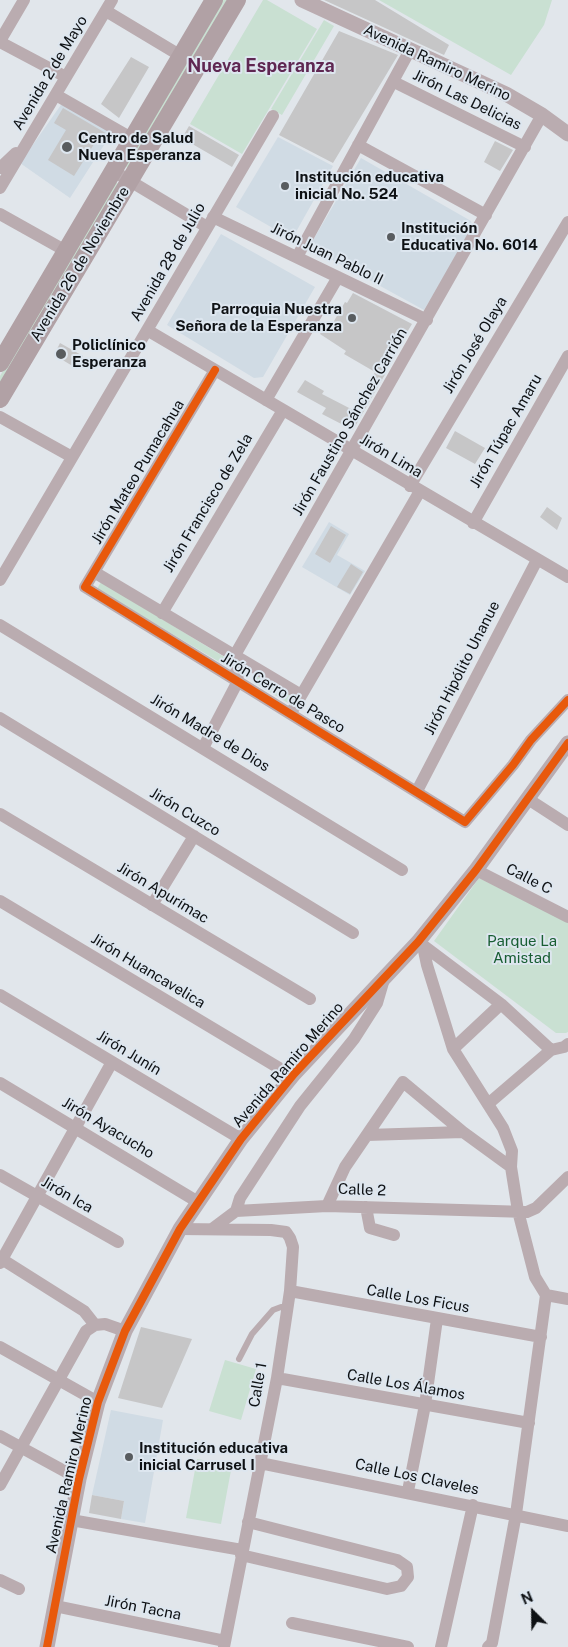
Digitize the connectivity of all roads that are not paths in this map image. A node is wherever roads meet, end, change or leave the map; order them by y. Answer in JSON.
{"nodes":[{"id":1,"x":24,"y":0,"type":"edge"},
{"id":2,"x":214,"y":0,"type":"edge"},
{"id":3,"x":237,"y":0,"type":"edge"},
{"id":4,"x":302,"y":0,"type":"edge"},
{"id":5,"x":109,"y":5,"type":"edge"},
{"id":6,"x":0,"y":41,"type":"edge"},
{"id":7,"x":410,"y":50,"type":"junction"},
{"id":8,"x":181,"y":56,"type":"junction"},
{"id":9,"x":66,"y":77,"type":"junction"},
{"id":10,"x":394,"y":82,"type":"junction"},
{"id":11,"x":56,"y":94,"type":"junction"},
{"id":12,"x":542,"y":115,"type":"junction"},
{"id":13,"x":273,"y":116,"type":"dead end"},
{"id":14,"x":568,"y":134,"type":"edge"},
{"id":15,"x":133,"y":139,"type":"junction"},
{"id":16,"x":28,"y":141,"type":"junction"},
{"id":17,"x":358,"y":145,"type":"junction"},
{"id":18,"x":525,"y":147,"type":"junction"},
{"id":19,"x":0,"y":168,"type":"edge"},
{"id":20,"x":122,"y":176,"type":"junction"},
{"id":21,"x":0,"y":188,"type":"edge"},
{"id":22,"x":0,"y":214,"type":"edge"},
{"id":23,"x":486,"y":215,"type":"junction"},
{"id":24,"x":210,"y":222,"type":"junction"},
{"id":25,"x":568,"y":222,"type":"edge"},
{"id":26,"x":66,"y":251,"type":"junction"},
{"id":27,"x":296,"y":257,"type":"junction"},
{"id":28,"x":338,"y":277,"type":"junction"},
{"id":29,"x":427,"y":320,"type":"junction"},
{"id":30,"x":147,"y":330,"type":"junction"},
{"id":31,"x":568,"y":356,"type":"edge"},
{"id":32,"x":0,"y":363,"type":"edge"},
{"id":33,"x":215,"y":370,"type":"junction"},
{"id":34,"x":0,"y":399,"type":"edge"},
{"id":35,"x":266,"y":400,"type":"junction"},
{"id":36,"x":283,"y":410,"type":"junction"},
{"id":37,"x":0,"y":417,"type":"edge"},
{"id":38,"x":352,"y":451,"type":"junction"},
{"id":39,"x":72,"y":457,"type":"junction"},
{"id":40,"x":415,"y":489,"type":"junction"},
{"id":41,"x":473,"y":523,"type":"junction"},
{"id":42,"x":537,"y":560,"type":"junction"},
{"id":43,"x":94,"y":572,"type":"junction"},
{"id":44,"x":568,"y":578,"type":"edge"},
{"id":45,"x":0,"y":580,"type":"edge"},
{"id":46,"x":85,"y":587,"type":"joint"},
{"id":47,"x":162,"y":613,"type":"junction"},
{"id":48,"x":0,"y":625,"type":"edge"},
{"id":49,"x":234,"y":655,"type":"junction"},
{"id":50,"x":238,"y":681,"type":"junction"},
{"id":51,"x":301,"y":695,"type":"junction"},
{"id":52,"x":568,"y":700,"type":"edge"},
{"id":53,"x":290,"y":713,"type":"junction"},
{"id":54,"x":0,"y":718,"type":"edge"},
{"id":55,"x":568,"y":743,"type":"edge"},
{"id":56,"x":203,"y":748,"type":"junction"},
{"id":57,"x":417,"y":791,"type":"junction"},
{"id":58,"x":528,"y":800,"type":"junction"},
{"id":59,"x":0,"y":814,"type":"edge"},
{"id":60,"x":568,"y":825,"type":"edge"},
{"id":61,"x":194,"y":836,"type":"junction"},
{"id":62,"x":402,"y":870,"type":"dead end"},
{"id":63,"x":476,"y":870,"type":"junction"},
{"id":64,"x":0,"y":901,"type":"edge"},
{"id":65,"x":152,"y":905,"type":"junction"},
{"id":66,"x":568,"y":917,"type":"edge"},
{"id":67,"x":353,"y":933,"type":"dead end"},
{"id":68,"x":421,"y":944,"type":"junction"},
{"id":69,"x":384,"y":979,"type":"junction"},
{"id":70,"x":0,"y":995,"type":"edge"},
{"id":71,"x":310,"y":999,"type":"dead end"},
{"id":72,"x":501,"y":1004,"type":"junction"},
{"id":73,"x":568,"y":1044,"type":"edge"},
{"id":74,"x":453,"y":1049,"type":"junction"},
{"id":75,"x":552,"y":1050,"type":"junction"},
{"id":76,"x":112,"y":1062,"type":"junction"},
{"id":77,"x":279,"y":1068,"type":"dead end"},
{"id":78,"x":0,"y":1083,"type":"edge"},
{"id":79,"x":488,"y":1104,"type":"junction"},
{"id":80,"x":76,"y":1127,"type":"junction"},
{"id":81,"x":463,"y":1132,"type":"junction"},
{"id":82,"x":366,"y":1135,"type":"junction"},
{"id":83,"x":241,"y":1139,"type":"junction"},
{"id":84,"x":511,"y":1167,"type":"junction"},
{"id":85,"x":0,"y":1174,"type":"edge"},
{"id":86,"x":568,"y":1177,"type":"edge"},
{"id":87,"x":37,"y":1196,"type":"junction"},
{"id":88,"x":198,"y":1202,"type":"junction"},
{"id":89,"x":327,"y":1206,"type":"junction"},
{"id":90,"x":366,"y":1207,"type":"junction"},
{"id":91,"x":236,"y":1211,"type":"junction"},
{"id":92,"x":518,"y":1211,"type":"junction"},
{"id":93,"x":180,"y":1229,"type":"junction"},
{"id":94,"x":212,"y":1229,"type":"junction"},
{"id":95,"x":394,"y":1235,"type":"dead end"},
{"id":96,"x":118,"y":1242,"type":"dead end"},
{"id":97,"x":1,"y":1260,"type":"edge"},
{"id":98,"x":290,"y":1291,"type":"junction"},
{"id":99,"x":546,"y":1295,"type":"junction"},
{"id":100,"x":568,"y":1299,"type":"edge"},
{"id":101,"x":287,"y":1308,"type":"junction"},
{"id":102,"x":437,"y":1319,"type":"junction"},
{"id":103,"x":95,"y":1325,"type":"junction"},
{"id":104,"x":125,"y":1331,"type":"junction"},
{"id":105,"x":541,"y":1337,"type":"junction"},
{"id":106,"x":0,"y":1347,"type":"edge"},
{"id":107,"x":239,"y":1359,"type":"dead end"},
{"id":108,"x":277,"y":1378,"type":"junction"},
{"id":109,"x":57,"y":1380,"type":"junction"},
{"id":110,"x":98,"y":1402,"type":"junction"},
{"id":111,"x":425,"y":1405,"type":"junction"},
{"id":112,"x":529,"y":1423,"type":"junction"},
{"id":113,"x":0,"y":1436,"type":"edge"},
{"id":114,"x":20,"y":1448,"type":"junction"},
{"id":115,"x":260,"y":1463,"type":"junction"},
{"id":116,"x":80,"y":1479,"type":"junction"},
{"id":117,"x":0,"y":1485,"type":"edge"},
{"id":118,"x":408,"y":1491,"type":"junction"},
{"id":119,"x":473,"y":1505,"type":"junction"},
{"id":120,"x":516,"y":1514,"type":"junction"},
{"id":121,"x":71,"y":1520,"type":"junction"},
{"id":122,"x":248,"y":1522,"type":"junction"},
{"id":123,"x":568,"y":1526,"type":"edge"},
{"id":124,"x":242,"y":1552,"type":"junction"},
{"id":125,"x":0,"y":1580,"type":"edge"},
{"id":126,"x":19,"y":1589,"type":"dead end"},
{"id":127,"x":55,"y":1606,"type":"junction"},
{"id":128,"x":292,"y":1624,"type":"dead end"},
{"id":129,"x":362,"y":1642,"type":"edge"},
{"id":130,"x":224,"y":1644,"type":"edge"},
{"id":131,"x":47,"y":1647,"type":"edge"},
{"id":132,"x":408,"y":1647,"type":"edge"},
{"id":133,"x":441,"y":1647,"type":"edge"},
{"id":134,"x":488,"y":1647,"type":"edge"}],
"edges":[{"from":1,"to":6,"type":"street"},
{"from":2,"to":8,"type":"main road","name":"Avenida 26 de Noviembre"},
{"from":3,"to":20,"type":"main road","name":"Avenida 26 de Noviembre"},
{"from":4,"to":7,"type":"street","name":"Avenida Ramiro Merino"},
{"from":5,"to":8,"type":"street"},
{"from":5,"to":9,"type":"street","name":"Avenida 2 de Mayo"},
{"from":6,"to":9,"type":"street"},
{"from":7,"to":10,"type":"street"},
{"from":7,"to":12,"type":"street","name":"Avenida Ramiro Merino"},
{"from":8,"to":15,"type":"main road","name":"Avenida 26 de Noviembre"},
{"from":9,"to":11,"type":"street","name":"Avenida 2 de Mayo"},
{"from":10,"to":17,"type":"street"},
{"from":10,"to":18,"type":"street","name":"Jirón Las Delicias"},
{"from":11,"to":15,"type":"street"},
{"from":11,"to":16,"type":"street","name":"Avenida 2 de Mayo"},
{"from":12,"to":14,"type":"street","name":"Avenida Ramiro Merino"},
{"from":12,"to":18,"type":"street","name":"Jirón Faustino Sánchez Carrión"},
{"from":13,"to":24,"type":"street","name":"Avenida 28 de Julio"},
{"from":15,"to":20,"type":"main road","name":"Avenida 26 de Noviembre"},
{"from":16,"to":19,"type":"street"},
{"from":16,"to":21,"type":"street","name":"Avenida 2 de Mayo"},
{"from":17,"to":23,"type":"street"},
{"from":17,"to":27,"type":"street"},
{"from":18,"to":23,"type":"street","name":"Jirón Faustino Sánchez Carrión"},
{"from":20,"to":24,"type":"street","name":"Jirón Juan Pablo II"},
{"from":20,"to":26,"type":"main road","name":"Avenida 26 de Noviembre"},
{"from":20,"to":34,"type":"main road","name":"Avenida 26 de Noviembre"},
{"from":22,"to":26,"type":"street"},
{"from":23,"to":29,"type":"street","name":"Jirón Faustino Sánchez Carrión"},
{"from":24,"to":27,"type":"street","name":"Jirón Juan Pablo II"},
{"from":24,"to":30,"type":"street","name":"Avenida 28 de Julio"},
{"from":25,"to":40,"type":"street","name":"Jirón José Olaya"},
{"from":26,"to":32,"type":"main road","name":"Avenida 26 de Noviembre"},
{"from":27,"to":28,"type":"street","name":"Jirón Juan Pablo II"},
{"from":28,"to":29,"type":"street","name":"Jirón Juan Pablo II"},
{"from":28,"to":35,"type":"street"},
{"from":29,"to":38,"type":"street","name":"Jirón Faustino Sánchez Carrión"},
{"from":30,"to":33,"type":"street","name":"Jirón Lima"},
{"from":30,"to":39,"type":"street","name":"Avenida 28 de Julio"},
{"from":31,"to":41,"type":"street","name":"Jirón Túpac Amaru"},
{"from":33,"to":35,"type":"street","name":"Jirón Lima"},
{"from":33,"to":43,"type":"street","name":"Jirón Mateo Pumacahua"},
{"from":35,"to":36,"type":"street","name":"Jirón Lima"},
{"from":36,"to":38,"type":"street","name":"Jirón Lima"},
{"from":36,"to":47,"type":"street","name":"Jirón Francisco de Zela"},
{"from":37,"to":39,"type":"street"},
{"from":38,"to":40,"type":"street","name":"Jirón Lima"},
{"from":38,"to":49,"type":"street","name":"Jirón Faustino Sánchez Carrión"},
{"from":39,"to":45,"type":"street","name":"Avenida 28 de Julio"},
{"from":40,"to":41,"type":"street","name":"Jirón Lima"},
{"from":40,"to":51,"type":"street","name":"Jirón José Olaya"},
{"from":41,"to":42,"type":"street","name":"Jirón Lima"},
{"from":42,"to":44,"type":"street","name":"Jirón Lima"},
{"from":42,"to":57,"type":"street","name":"Jirón Hipólito Unanue"},
{"from":43,"to":46,"type":"street","name":"Jirón Mateo Pumacahua"},
{"from":43,"to":47,"type":"street","name":"Jirón Cerro de Pasco"},
{"from":46,"to":50,"type":"street","name":"Jirón Cerro de Pasco"},
{"from":47,"to":49,"type":"street","name":"Jirón Cerro de Pasco"},
{"from":48,"to":56,"type":"street","name":"Jirón Madre de Dios"},
{"from":49,"to":50,"type":"street"},
{"from":49,"to":51,"type":"street","name":"Jirón Cerro de Pasco"},
{"from":50,"to":53,"type":"street","name":"Jirón Cerro de Pasco"},
{"from":50,"to":56,"type":"street"},
{"from":51,"to":53,"type":"street","name":"Jirón José Olaya"},
{"from":52,"to":57,"type":"street","name":"Jirón Cerro de Pasco"},
{"from":53,"to":57,"type":"street","name":"Jirón Cerro de Pasco"},
{"from":54,"to":61,"type":"street","name":"Jirón Cuzco"},
{"from":55,"to":58,"type":"street","name":"Avenida Ramiro Merino"},
{"from":56,"to":62,"type":"street","name":"Jirón Madre de Dios"},
{"from":58,"to":60,"type":"street"},
{"from":58,"to":63,"type":"street","name":"Avenida Ramiro Merino"},
{"from":59,"to":65,"type":"street","name":"Jirón Apurímac"},
{"from":61,"to":65,"type":"street"},
{"from":61,"to":67,"type":"street","name":"Jirón Cuzco"},
{"from":63,"to":66,"type":"street","name":"Calle C"},
{"from":63,"to":68,"type":"street","name":"Avenida Ramiro Merino"},
{"from":64,"to":77,"type":"street","name":"Jirón Huancavelica"},
{"from":65,"to":71,"type":"street","name":"Jirón Apurímac"},
{"from":68,"to":69,"type":"street","name":"Avenida Ramiro Merino"},
{"from":68,"to":72,"type":"street"},
{"from":68,"to":74,"type":"street"},
{"from":69,"to":83,"type":"street","name":"Avenida Ramiro Merino"},
{"from":69,"to":91,"type":"street"},
{"from":70,"to":76,"type":"street","name":"Jirón Junín"},
{"from":72,"to":74,"type":"street"},
{"from":72,"to":75,"type":"street"},
{"from":73,"to":75,"type":"street"},
{"from":74,"to":79,"type":"street"},
{"from":75,"to":79,"type":"street"},
{"from":76,"to":80,"type":"street"},
{"from":76,"to":83,"type":"street","name":"Jirón Junín"},
{"from":78,"to":80,"type":"street","name":"Jirón Ayacucho"},
{"from":79,"to":84,"type":"street"},
{"from":80,"to":87,"type":"street"},
{"from":80,"to":88,"type":"street","name":"Jirón Ayacucho"},
{"from":81,"to":82,"type":"street"},
{"from":81,"to":82,"type":"street"},
{"from":81,"to":84,"type":"street"},
{"from":82,"to":89,"type":"street"},
{"from":83,"to":88,"type":"street","name":"Avenida Ramiro Merino"},
{"from":84,"to":92,"type":"street"},
{"from":85,"to":87,"type":"street","name":"Jirón Ica"},
{"from":86,"to":92,"type":"street","name":"Calle 2"},
{"from":87,"to":96,"type":"street","name":"Jirón Ica"},
{"from":87,"to":97,"type":"street"},
{"from":88,"to":93,"type":"street","name":"Avenida Ramiro Merino"},
{"from":89,"to":90,"type":"street","name":"Calle 2"},
{"from":89,"to":91,"type":"street","name":"Calle 2"},
{"from":90,"to":92,"type":"street","name":"Calle 2"},
{"from":90,"to":95,"type":"street"},
{"from":91,"to":94,"type":"street"},
{"from":92,"to":99,"type":"street"},
{"from":93,"to":94,"type":"street","name":"Calle 1"},
{"from":93,"to":104,"type":"street","name":"Avenida Ramiro Merino"},
{"from":94,"to":98,"type":"street","name":"Calle 1"},
{"from":97,"to":103,"type":"street"},
{"from":98,"to":101,"type":"street","name":"Calle 1"},
{"from":98,"to":102,"type":"street","name":"Calle Los Ficus"},
{"from":99,"to":100,"type":"street"},
{"from":99,"to":105,"type":"street"},
{"from":101,"to":107,"type":"lane"},
{"from":101,"to":108,"type":"street","name":"Calle 1"},
{"from":102,"to":105,"type":"street","name":"Calle Los Ficus"},
{"from":102,"to":111,"type":"street"},
{"from":103,"to":104,"type":"street"},
{"from":103,"to":109,"type":"street"},
{"from":104,"to":110,"type":"street","name":"Avenida Ramiro Merino"},
{"from":105,"to":112,"type":"street"},
{"from":106,"to":109,"type":"street"},
{"from":108,"to":111,"type":"street","name":"Calle Los Álamos"},
{"from":108,"to":115,"type":"street","name":"Calle 1"},
{"from":109,"to":110,"type":"street"},
{"from":109,"to":114,"type":"street"},
{"from":110,"to":116,"type":"street","name":"Avenida Ramiro Merino"},
{"from":111,"to":112,"type":"street","name":"Calle Los Álamos"},
{"from":111,"to":118,"type":"street"},
{"from":112,"to":120,"type":"street"},
{"from":113,"to":114,"type":"street"},
{"from":114,"to":116,"type":"street"},
{"from":114,"to":117,"type":"street"},
{"from":115,"to":118,"type":"street","name":"Calle Los Claveles"},
{"from":115,"to":122,"type":"street","name":"Calle 1"},
{"from":116,"to":121,"type":"street","name":"Avenida Ramiro Merino"},
{"from":118,"to":119,"type":"street","name":"Calle Los Claveles"},
{"from":119,"to":120,"type":"street","name":"Calle Los Claveles"},
{"from":119,"to":133,"type":"street"},
{"from":120,"to":123,"type":"street","name":"Calle Los Claveles"},
{"from":120,"to":134,"type":"street"},
{"from":121,"to":124,"type":"street"},
{"from":121,"to":127,"type":"street","name":"Avenida Ramiro Merino"},
{"from":122,"to":124,"type":"street","name":"Calle 1"},
{"from":122,"to":124,"type":"street"},
{"from":124,"to":130,"type":"street","name":"Calle 1"},
{"from":125,"to":126,"type":"street"},
{"from":127,"to":130,"type":"street","name":"Jirón Tacna"},
{"from":127,"to":131,"type":"street","name":"Avenida Ramiro Merino"},
{"from":128,"to":129,"type":"street"},
{"from":129,"to":132,"type":"street"}]}
